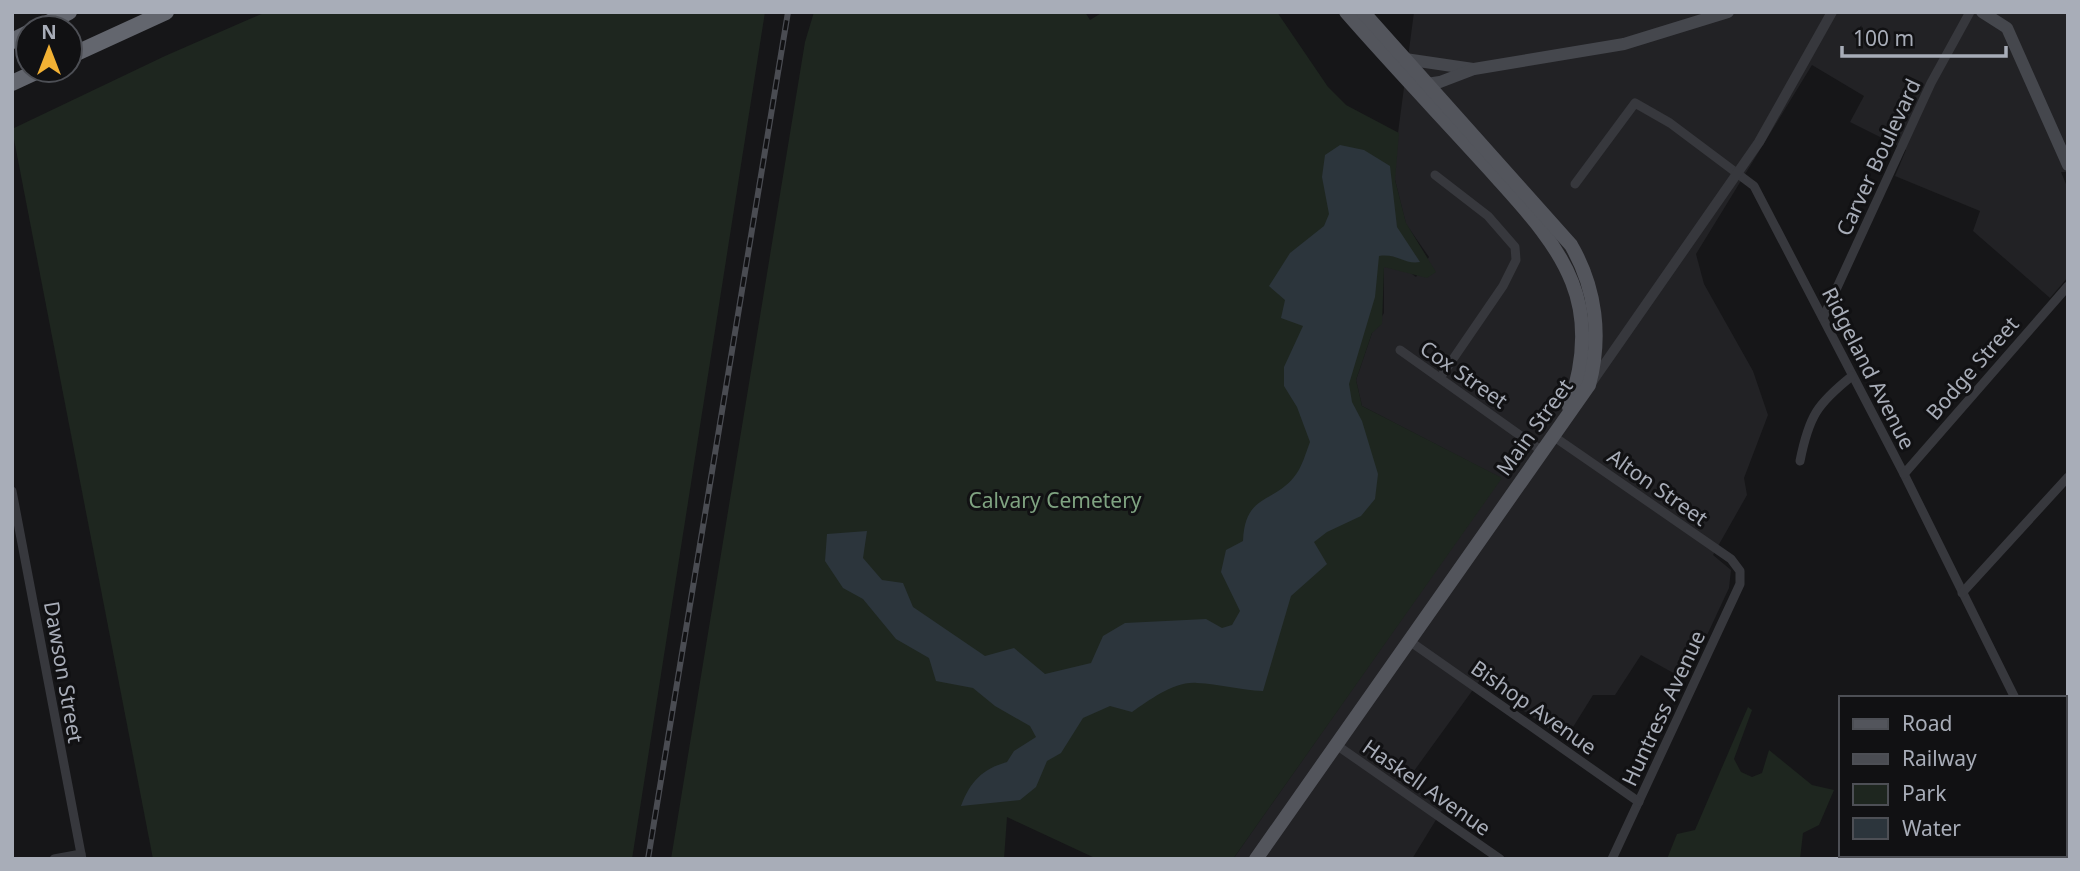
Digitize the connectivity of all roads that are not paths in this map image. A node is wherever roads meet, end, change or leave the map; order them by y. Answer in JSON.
{"nodes":[{"id":1,"x":146,"y":12,"type":"edge"},
{"id":2,"x":166,"y":12,"type":"edge"},
{"id":3,"x":1346,"y":12,"type":"edge"},
{"id":4,"x":1363,"y":12,"type":"edge"},
{"id":5,"x":1728,"y":12,"type":"edge"},
{"id":6,"x":1832,"y":12,"type":"edge"},
{"id":7,"x":1970,"y":12,"type":"edge"},
{"id":8,"x":1982,"y":12,"type":"edge"},
{"id":9,"x":2000,"y":12,"type":"edge"},
{"id":10,"x":2007,"y":28,"type":"junction"},
{"id":11,"x":84,"y":46,"type":"edge"},
{"id":12,"x":84,"y":48,"type":"edge"},
{"id":13,"x":1405,"y":59,"type":"junction"},
{"id":14,"x":1474,"y":69,"type":"junction"},
{"id":15,"x":1428,"y":84,"type":"junction"},
{"id":16,"x":1413,"y":86,"type":"junction"},
{"id":17,"x":2068,"y":164,"type":"edge"},
{"id":18,"x":1739,"y":172,"type":"junction"},
{"id":19,"x":1435,"y":175,"type":"dead end"},
{"id":20,"x":1575,"y":184,"type":"dead end"},
{"id":21,"x":2068,"y":286,"type":"edge"},
{"id":22,"x":1823,"y":318,"type":"junction"},
{"id":23,"x":1400,"y":350,"type":"dead end"},
{"id":24,"x":1852,"y":376,"type":"junction"},
{"id":25,"x":1440,"y":378,"type":"junction"},
{"id":26,"x":1589,"y":386,"type":"junction"},
{"id":27,"x":1557,"y":430,"type":"junction"},
{"id":28,"x":1542,"y":451,"type":"junction"},
{"id":29,"x":1800,"y":461,"type":"dead end"},
{"id":30,"x":1904,"y":474,"type":"junction"},
{"id":31,"x":2068,"y":477,"type":"edge"},
{"id":32,"x":12,"y":491,"type":"edge"},
{"id":33,"x":1740,"y":571,"type":"joint"},
{"id":34,"x":1962,"y":593,"type":"junction"},
{"id":35,"x":1408,"y":640,"type":"junction"},
{"id":36,"x":2014,"y":696,"type":"edge"},
{"id":37,"x":1335,"y":744,"type":"junction"},
{"id":38,"x":1639,"y":803,"type":"junction"},
{"id":39,"x":82,"y":856,"type":"edge"},
{"id":40,"x":54,"y":859,"type":"edge"},
{"id":41,"x":1256,"y":859,"type":"edge"},
{"id":42,"x":1500,"y":859,"type":"edge"},
{"id":43,"x":1612,"y":859,"type":"edge"}],
"edges":[{"from":1,"to":11,"type":"highway"},
{"from":2,"to":12,"type":"highway"},
{"from":3,"to":16,"type":"main road"},
{"from":4,"to":13,"type":"main road"},
{"from":5,"to":14,"type":"main road"},
{"from":6,"to":18,"type":"street","name":"Main Street"},
{"from":7,"to":22,"type":"street","name":"Carver Boulevard"},
{"from":8,"to":10,"type":"main road"},
{"from":9,"to":10,"type":"street"},
{"from":10,"to":17,"type":"main road"},
{"from":13,"to":14,"type":"main road"},
{"from":13,"to":15,"type":"main road"},
{"from":14,"to":15,"type":"main road"},
{"from":15,"to":16,"type":"main road"},
{"from":15,"to":26,"type":"main road"},
{"from":16,"to":27,"type":"main road"},
{"from":18,"to":20,"type":"street","name":"Ridgeland Avenue"},
{"from":18,"to":22,"type":"street","name":"Ridgeland Avenue"},
{"from":18,"to":26,"type":"street","name":"Main Street"},
{"from":19,"to":25,"type":"street"},
{"from":21,"to":30,"type":"street","name":"Bodge Street"},
{"from":22,"to":24,"type":"street","name":"Ridgeland Avenue"},
{"from":23,"to":25,"type":"street","name":"Cox Street"},
{"from":24,"to":29,"type":"street"},
{"from":24,"to":30,"type":"street","name":"Ridgeland Avenue"},
{"from":25,"to":28,"type":"street","name":"Cox Street"},
{"from":26,"to":27,"type":"main road","name":"Main Street"},
{"from":27,"to":28,"type":"main road","name":"Main Street"},
{"from":27,"to":33,"type":"street","name":"Alton Street"},
{"from":28,"to":35,"type":"main road","name":"Main Street"},
{"from":30,"to":34,"type":"street","name":"Ridgeland Avenue"},
{"from":31,"to":34,"type":"street"},
{"from":32,"to":39,"type":"street","name":"Dawson Street"},
{"from":33,"to":38,"type":"street","name":"Huntress Avenue"},
{"from":34,"to":36,"type":"street","name":"Ridgeland Avenue"},
{"from":35,"to":37,"type":"main road","name":"Main Street"},
{"from":35,"to":38,"type":"street","name":"Bishop Avenue"},
{"from":37,"to":41,"type":"main road","name":"Main Street"},
{"from":37,"to":42,"type":"street","name":"Haskell Avenue"},
{"from":38,"to":43,"type":"street","name":"Huntress Avenue"},
{"from":39,"to":40,"type":"street"}]}
